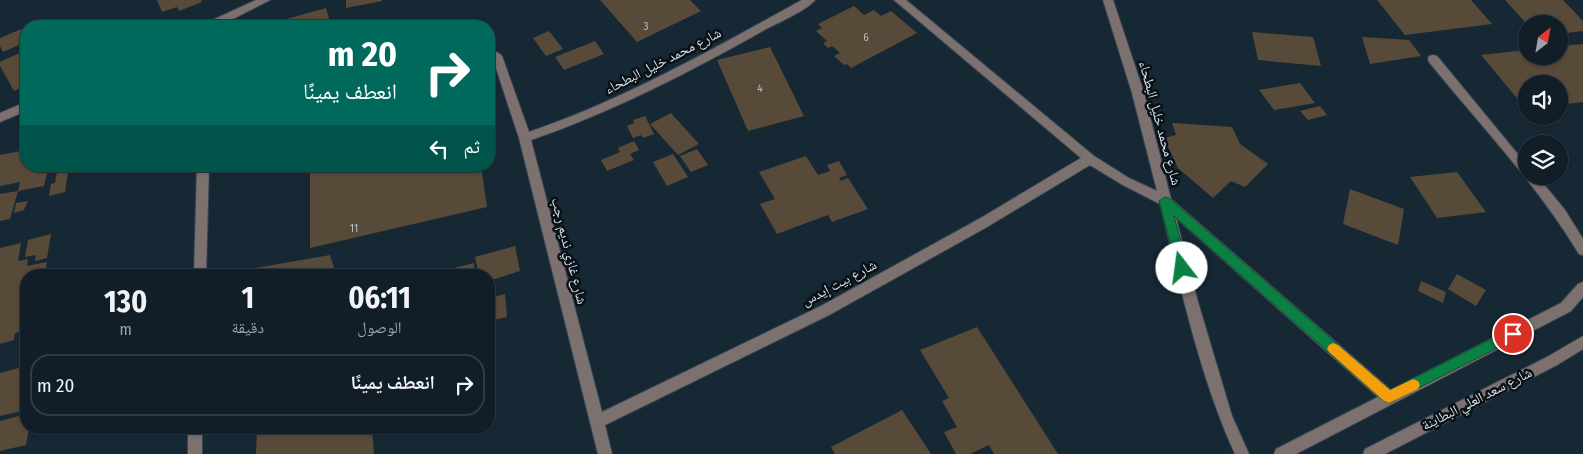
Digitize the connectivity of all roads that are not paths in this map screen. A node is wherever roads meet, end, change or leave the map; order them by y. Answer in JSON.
{"nodes":[{"id":1,"x":265,"y":0,"type":"edge"},
{"id":2,"x":810,"y":0,"type":"edge"},
{"id":3,"x":899,"y":0,"type":"edge"},
{"id":4,"x":1108,"y":0,"type":"edge"},
{"id":5,"x":223,"y":20,"type":"edge"},
{"id":6,"x":497,"y":56,"type":"dead end"},
{"id":7,"x":1433,"y":59,"type":"dead end"},
{"id":8,"x":20,"y":109,"type":"edge"},
{"id":9,"x":0,"y":118,"type":"edge"},
{"id":10,"x":525,"y":138,"type":"junction"},
{"id":11,"x":1090,"y":160,"type":"junction"},
{"id":12,"x":1518,"y":162,"type":"edge"},
{"id":13,"x":202,"y":172,"type":"edge"},
{"id":14,"x":1537,"y":185,"type":"edge"},
{"id":15,"x":1165,"y":201,"type":"junction"},
{"id":16,"x":1583,"y":250,"type":"edge"},
{"id":17,"x":200,"y":269,"type":"edge"},
{"id":18,"x":1583,"y":288,"type":"edge"},
{"id":19,"x":1583,"y":342,"type":"edge"},
{"id":20,"x":1389,"y":397,"type":"junction"},
{"id":21,"x":596,"y":422,"type":"junction"},
{"id":22,"x":195,"y":434,"type":"edge"},
{"id":23,"x":195,"y":454,"type":"edge"},
{"id":24,"x":605,"y":454,"type":"edge"},
{"id":25,"x":1242,"y":454,"type":"edge"},
{"id":26,"x":1281,"y":454,"type":"edge"},
{"id":27,"x":1370,"y":454,"type":"edge"}],
"edges":[{"from":1,"to":5,"type":"street"},
{"from":2,"to":10,"type":"street","name":"شارع محمد خليل البطحاء"},
{"from":3,"to":11,"type":"street"},
{"from":4,"to":15,"type":"street","name":"شارع محمد خليل البطحاء"},
{"from":6,"to":10,"type":"street","name":"شارع غازي نديم رجب"},
{"from":7,"to":12,"type":"street"},
{"from":8,"to":9,"type":"street"},
{"from":10,"to":21,"type":"street","name":"شارع غازي نديم رجب"},
{"from":11,"to":15,"type":"street"},
{"from":11,"to":21,"type":"street","name":"شارع بيت إيدس"},
{"from":13,"to":17,"type":"street"},
{"from":14,"to":16,"type":"street"},
{"from":15,"to":20,"type":"street"},
{"from":15,"to":25,"type":"street","name":"شارع محمد خليل البطحاء"},
{"from":18,"to":20,"type":"street"},
{"from":19,"to":27,"type":"street","name":"شارع سعد العلي البطاينة"},
{"from":20,"to":26,"type":"street"},
{"from":21,"to":24,"type":"street","name":"شارع غازي نديم رجب"},
{"from":22,"to":23,"type":"street"}]}
